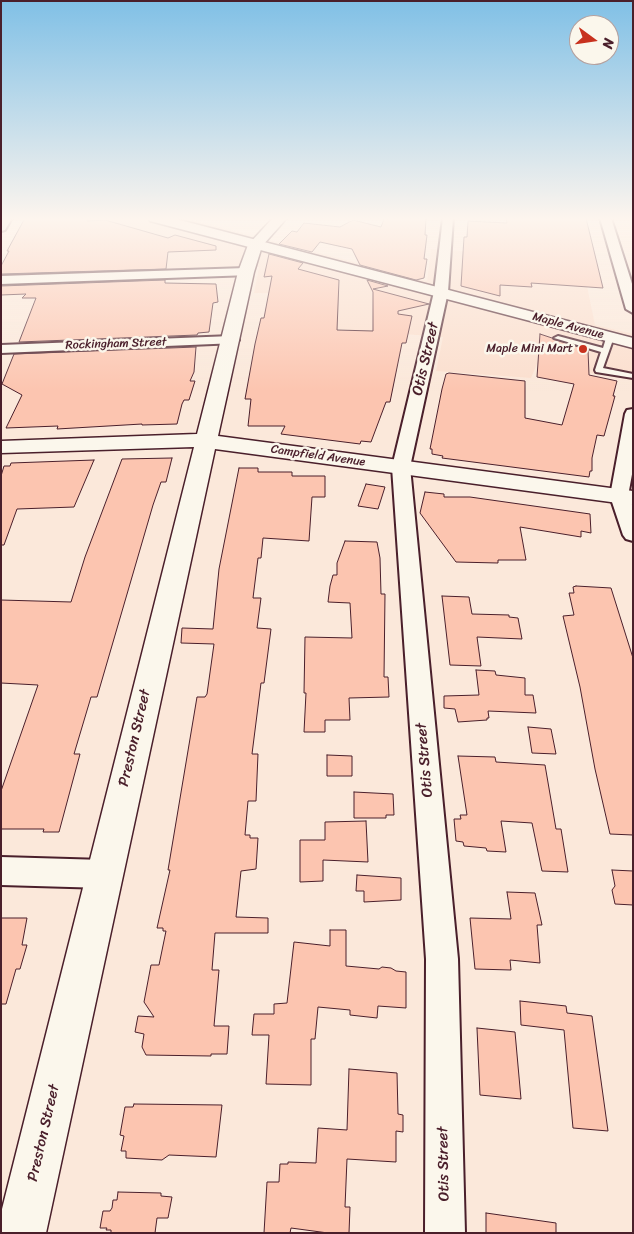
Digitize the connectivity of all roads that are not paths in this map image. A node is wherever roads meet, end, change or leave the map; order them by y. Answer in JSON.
{"nodes":[{"id":1,"x":53,"y":276,"type":"edge"},
{"id":2,"x":246,"y":276,"type":"edge"},
{"id":3,"x":346,"y":276,"type":"edge"},
{"id":4,"x":443,"y":276,"type":"edge"},
{"id":5,"x":623,"y":276,"type":"edge"},
{"id":6,"x":1,"y":280,"type":"edge"},
{"id":7,"x":441,"y":292,"type":"junction"},
{"id":8,"x":633,"y":309,"type":"edge"},
{"id":9,"x":558,"y":338,"type":"dead end"},
{"id":10,"x":232,"y":340,"type":"junction"},
{"id":11,"x":633,"y":343,"type":"edge"},
{"id":12,"x":607,"y":344,"type":"junction"},
{"id":13,"x":1,"y":349,"type":"edge"},
{"id":14,"x":633,"y":376,"type":"edge"},
{"id":15,"x":633,"y":414,"type":"edge"},
{"id":16,"x":205,"y":441,"type":"junction"},
{"id":17,"x":1,"y":447,"type":"edge"},
{"id":18,"x":401,"y":467,"type":"junction"},
{"id":19,"x":626,"y":497,"type":"edge"},
{"id":20,"x":633,"y":536,"type":"edge"},
{"id":21,"x":1,"y":871,"type":"edge"},
{"id":22,"x":104,"y":874,"type":"junction"},
{"id":23,"x":21,"y":1233,"type":"edge"},
{"id":24,"x":445,"y":1233,"type":"edge"}],
"edges":[{"from":1,"to":6,"type":"street"},
{"from":2,"to":10,"type":"street","name":"Preston Street"},
{"from":3,"to":7,"type":"street","name":"Maple Avenue"},
{"from":4,"to":7,"type":"street","name":"Otis Street"},
{"from":5,"to":8,"type":"street"},
{"from":7,"to":12,"type":"street","name":"Maple Avenue"},
{"from":7,"to":18,"type":"street","name":"Otis Street"},
{"from":9,"to":12,"type":"lane"},
{"from":10,"to":13,"type":"street","name":"Rockingham Street"},
{"from":10,"to":16,"type":"street","name":"Preston Street"},
{"from":11,"to":12,"type":"street","name":"Maple Avenue"},
{"from":12,"to":14,"type":"lane"},
{"from":15,"to":19,"type":"street"},
{"from":16,"to":17,"type":"street","name":"Campfield Avenue"},
{"from":16,"to":18,"type":"street","name":"Campfield Avenue"},
{"from":16,"to":22,"type":"street","name":"Preston Street"},
{"from":18,"to":19,"type":"street","name":"Campfield Avenue"},
{"from":18,"to":24,"type":"street","name":"Otis Street"},
{"from":19,"to":20,"type":"street"},
{"from":21,"to":22,"type":"street"},
{"from":22,"to":23,"type":"street","name":"Preston Street"}]}
